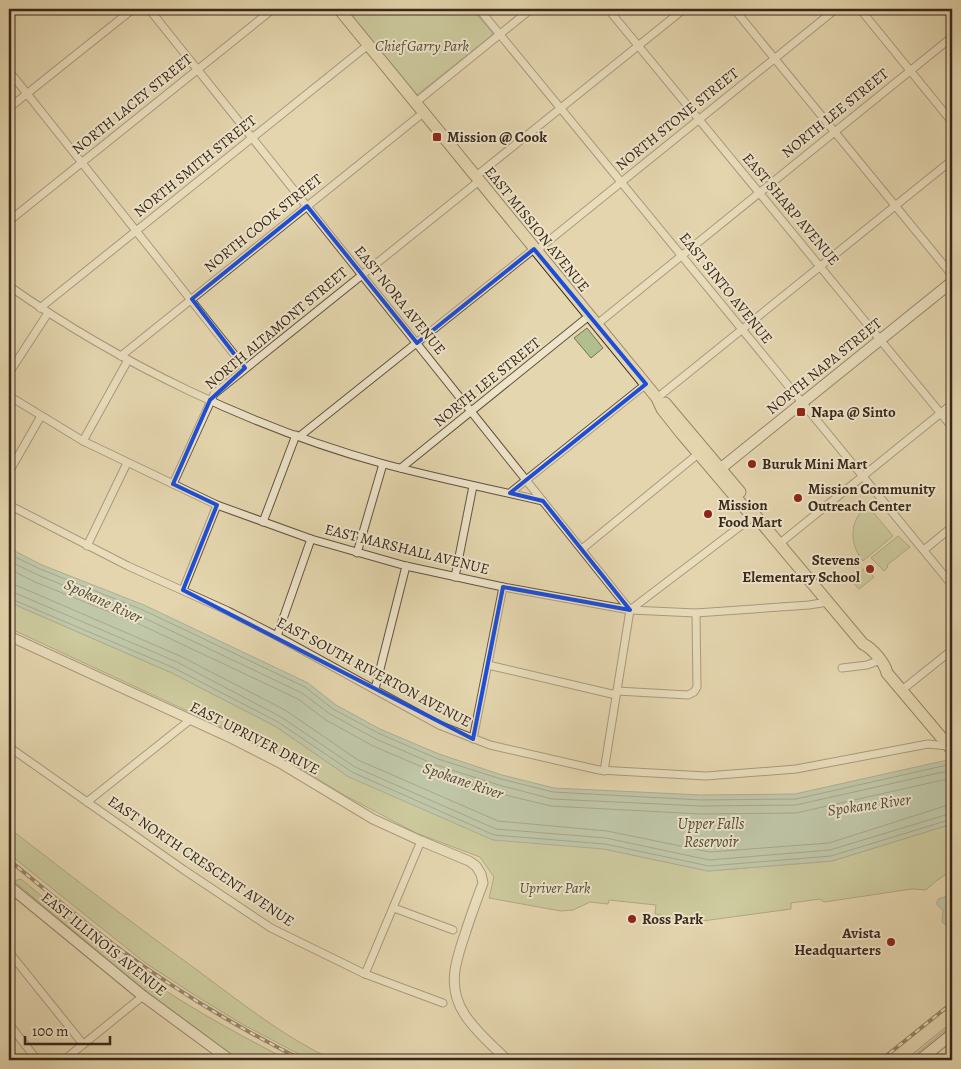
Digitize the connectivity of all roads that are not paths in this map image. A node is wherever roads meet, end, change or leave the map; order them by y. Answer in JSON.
{"nodes":[{"id":1,"x":133,"y":9,"type":"edge"},
{"id":2,"x":148,"y":9,"type":"edge"},
{"id":3,"x":273,"y":9,"type":"edge"},
{"id":4,"x":338,"y":9,"type":"edge"},
{"id":5,"x":480,"y":9,"type":"edge"},
{"id":6,"x":531,"y":9,"type":"edge"},
{"id":7,"x":608,"y":9,"type":"edge"},
{"id":8,"x":684,"y":9,"type":"edge"},
{"id":9,"x":734,"y":9,"type":"edge"},
{"id":10,"x":836,"y":9,"type":"edge"},
{"id":11,"x":860,"y":9,"type":"edge"},
{"id":12,"x":500,"y":34,"type":"junction"},
{"id":13,"x":952,"y":37,"type":"edge"},
{"id":14,"x":368,"y":45,"type":"junction"},
{"id":15,"x":638,"y":46,"type":"junction"},
{"id":16,"x":774,"y":58,"type":"junction"},
{"id":17,"x":197,"y":69,"type":"junction"},
{"id":18,"x":910,"y":70,"type":"junction"},
{"id":19,"x":9,"y":72,"type":"edge"},
{"id":20,"x":26,"y":94,"type":"junction"},
{"id":21,"x":416,"y":103,"type":"junction"},
{"id":22,"x":9,"y":108,"type":"edge"},
{"id":23,"x":560,"y":108,"type":"junction"},
{"id":24,"x":424,"y":113,"type":"junction"},
{"id":25,"x":699,"y":119,"type":"junction"},
{"id":26,"x":952,"y":122,"type":"edge"},
{"id":27,"x":835,"y":131,"type":"junction"},
{"id":28,"x":252,"y":138,"type":"junction"},
{"id":29,"x":952,"y":160,"type":"edge"},
{"id":30,"x":82,"y":162,"type":"junction"},
{"id":31,"x":477,"y":179,"type":"junction"},
{"id":32,"x":621,"y":181,"type":"junction"},
{"id":33,"x":760,"y":193,"type":"junction"},
{"id":34,"x":307,"y":206,"type":"junction"},
{"id":35,"x":896,"y":206,"type":"junction"},
{"id":36,"x":9,"y":221,"type":"edge"},
{"id":37,"x":137,"y":230,"type":"junction"},
{"id":38,"x":535,"y":250,"type":"junction"},
{"id":39,"x":682,"y":255,"type":"junction"},
{"id":40,"x":820,"y":266,"type":"junction"},
{"id":41,"x":362,"y":274,"type":"junction"},
{"id":42,"x":952,"y":275,"type":"edge"},
{"id":43,"x":952,"y":282,"type":"edge"},
{"id":44,"x":9,"y":286,"type":"edge"},
{"id":45,"x":192,"y":299,"type":"junction"},
{"id":46,"x":40,"y":308,"type":"junction"},
{"id":47,"x":48,"y":313,"type":"junction"},
{"id":48,"x":593,"y":321,"type":"junction"},
{"id":49,"x":742,"y":330,"type":"junction"},
{"id":50,"x":881,"y":340,"type":"junction"},
{"id":51,"x":416,"y":343,"type":"junction"},
{"id":52,"x":124,"y":358,"type":"junction"},
{"id":53,"x":245,"y":368,"type":"junction"},
{"id":54,"x":9,"y":374,"type":"edge"},
{"id":55,"x":646,"y":384,"type":"junction"},
{"id":56,"x":9,"y":396,"type":"edge"},
{"id":57,"x":657,"y":398,"type":"junction"},
{"id":58,"x":210,"y":400,"type":"junction"},
{"id":59,"x":803,"y":403,"type":"junction"},
{"id":60,"x":952,"y":404,"type":"edge"},
{"id":61,"x":472,"y":412,"type":"junction"},
{"id":62,"x":941,"y":414,"type":"junction"},
{"id":63,"x":41,"y":416,"type":"junction"},
{"id":64,"x":952,"y":427,"type":"edge"},
{"id":65,"x":298,"y":435,"type":"junction"},
{"id":66,"x":84,"y":441,"type":"junction"},
{"id":67,"x":698,"y":454,"type":"junction"},
{"id":68,"x":127,"y":463,"type":"junction"},
{"id":69,"x":383,"y":464,"type":"junction"},
{"id":70,"x":402,"y":468,"type":"junction"},
{"id":71,"x":718,"y":471,"type":"junction"},
{"id":72,"x":9,"y":472,"type":"edge"},
{"id":73,"x":863,"y":476,"type":"junction"},
{"id":74,"x":527,"y":480,"type":"junction"},
{"id":75,"x":173,"y":484,"type":"junction"},
{"id":76,"x":473,"y":486,"type":"junction"},
{"id":77,"x":510,"y":494,"type":"junction"},
{"id":78,"x":544,"y":501,"type":"junction"},
{"id":79,"x":9,"y":505,"type":"edge"},
{"id":80,"x":217,"y":505,"type":"junction"},
{"id":81,"x":755,"y":515,"type":"junction"},
{"id":82,"x":263,"y":522,"type":"junction"},
{"id":83,"x":952,"y":528,"type":"edge"},
{"id":84,"x":311,"y":539,"type":"junction"},
{"id":85,"x":779,"y":544,"type":"junction"},
{"id":86,"x":88,"y":546,"type":"junction"},
{"id":87,"x":582,"y":549,"type":"junction"},
{"id":88,"x":924,"y":550,"type":"junction"},
{"id":89,"x":358,"y":553,"type":"junction"},
{"id":90,"x":406,"y":566,"type":"junction"},
{"id":91,"x":455,"y":577,"type":"junction"},
{"id":92,"x":952,"y":585,"type":"edge"},
{"id":93,"x":503,"y":587,"type":"junction"},
{"id":94,"x":183,"y":590,"type":"junction"},
{"id":95,"x":828,"y":602,"type":"junction"},
{"id":96,"x":630,"y":610,"type":"junction"},
{"id":97,"x":696,"y":613,"type":"junction"},
{"id":98,"x":9,"y":636,"type":"edge"},
{"id":99,"x":277,"y":636,"type":"junction"},
{"id":100,"x":863,"y":644,"type":"junction"},
{"id":101,"x":952,"y":650,"type":"edge"},
{"id":102,"x":875,"y":662,"type":"junction"},
{"id":103,"x":488,"y":665,"type":"junction"},
{"id":104,"x":842,"y":668,"type":"dead end"},
{"id":105,"x":887,"y":673,"type":"junction"},
{"id":106,"x":375,"y":689,"type":"junction"},
{"id":107,"x":902,"y":690,"type":"junction"},
{"id":108,"x":617,"y":693,"type":"junction"},
{"id":109,"x":190,"y":720,"type":"junction"},
{"id":110,"x":934,"y":729,"type":"junction"},
{"id":111,"x":473,"y":739,"type":"junction"},
{"id":112,"x":928,"y":744,"type":"junction"},
{"id":113,"x":948,"y":744,"type":"edge"},
{"id":114,"x":9,"y":747,"type":"edge"},
{"id":115,"x":604,"y":770,"type":"junction"},
{"id":116,"x":87,"y":802,"type":"junction"},
{"id":117,"x":422,"y":841,"type":"junction"},
{"id":118,"x":9,"y":886,"type":"edge"},
{"id":119,"x":394,"y":908,"type":"junction"},
{"id":120,"x":453,"y":930,"type":"dead end"},
{"id":121,"x":9,"y":952,"type":"edge"},
{"id":122,"x":365,"y":974,"type":"junction"},
{"id":123,"x":143,"y":996,"type":"junction"},
{"id":124,"x":443,"y":1003,"type":"dead end"},
{"id":125,"x":9,"y":1024,"type":"edge"},
{"id":126,"x":949,"y":1037,"type":"edge"},
{"id":127,"x":83,"y":1044,"type":"junction"},
{"id":128,"x":952,"y":1048,"type":"edge"},
{"id":129,"x":219,"y":1053,"type":"junction"},
{"id":130,"x":37,"y":1060,"type":"edge"},
{"id":131,"x":64,"y":1060,"type":"edge"},
{"id":132,"x":210,"y":1060,"type":"edge"},
{"id":133,"x":230,"y":1060,"type":"edge"},
{"id":134,"x":507,"y":1060,"type":"edge"},
{"id":135,"x":920,"y":1060,"type":"edge"}],
"edges":[{"from":1,"to":20,"type":"street"},
{"from":2,"to":17,"type":"street","name":"EAST NORA AVENUE"},
{"from":3,"to":17,"type":"street","name":"NORTH LACEY STREET"},
{"from":4,"to":14,"type":"main road","name":"EAST MISSION AVENUE"},
{"from":5,"to":12,"type":"street","name":"EAST SINTO AVENUE"},
{"from":6,"to":12,"type":"street"},
{"from":7,"to":15,"type":"street","name":"EAST SHARP AVENUE"},
{"from":8,"to":15,"type":"street","name":"NORTH ALTAMONT STREET"},
{"from":9,"to":16,"type":"street"},
{"from":10,"to":16,"type":"street","name":"NORTH STONE STREET"},
{"from":11,"to":18,"type":"street"},
{"from":12,"to":21,"type":"street"},
{"from":12,"to":23,"type":"street","name":"EAST SINTO AVENUE"},
{"from":13,"to":18,"type":"street","name":"NORTH LEE STREET"},
{"from":14,"to":21,"type":"main road","name":"EAST MISSION AVENUE"},
{"from":14,"to":28,"type":"street","name":"NORTH SMITH STREET"},
{"from":15,"to":23,"type":"street","name":"NORTH ALTAMONT STREET"},
{"from":15,"to":25,"type":"street","name":"EAST SHARP AVENUE"},
{"from":16,"to":25,"type":"street","name":"NORTH STONE STREET"},
{"from":16,"to":27,"type":"street"},
{"from":17,"to":28,"type":"street","name":"EAST NORA AVENUE"},
{"from":17,"to":30,"type":"street","name":"NORTH LACEY STREET"},
{"from":18,"to":26,"type":"street"},
{"from":18,"to":27,"type":"street","name":"NORTH LEE STREET"},
{"from":19,"to":20,"type":"street"},
{"from":20,"to":22,"type":"street"},
{"from":20,"to":30,"type":"street"},
{"from":21,"to":24,"type":"main road","name":"EAST MISSION AVENUE"},
{"from":23,"to":31,"type":"street","name":"NORTH ALTAMONT STREET"},
{"from":23,"to":32,"type":"street","name":"EAST SINTO AVENUE"},
{"from":24,"to":31,"type":"main road","name":"EAST MISSION AVENUE"},
{"from":24,"to":34,"type":"street","name":"NORTH COOK STREET"},
{"from":25,"to":32,"type":"street","name":"NORTH STONE STREET"},
{"from":25,"to":33,"type":"street","name":"EAST SHARP AVENUE"},
{"from":27,"to":33,"type":"street","name":"NORTH LEE STREET"},
{"from":27,"to":35,"type":"street"},
{"from":28,"to":34,"type":"street","name":"EAST NORA AVENUE"},
{"from":28,"to":37,"type":"street","name":"NORTH SMITH STREET"},
{"from":29,"to":35,"type":"street"},
{"from":30,"to":36,"type":"street","name":"NORTH LACEY STREET"},
{"from":30,"to":37,"type":"street"},
{"from":31,"to":38,"type":"main road","name":"EAST MISSION AVENUE"},
{"from":31,"to":41,"type":"street","name":"NORTH ALTAMONT STREET"},
{"from":32,"to":38,"type":"street","name":"NORTH STONE STREET"},
{"from":32,"to":39,"type":"street","name":"EAST SINTO AVENUE"},
{"from":33,"to":39,"type":"street","name":"NORTH LEE STREET"},
{"from":33,"to":40,"type":"street","name":"EAST SHARP AVENUE"},
{"from":34,"to":41,"type":"street","name":"EAST NORA AVENUE"},
{"from":34,"to":45,"type":"street","name":"NORTH COOK STREET"},
{"from":35,"to":40,"type":"street"},
{"from":35,"to":42,"type":"street"},
{"from":37,"to":45,"type":"street"},
{"from":37,"to":46,"type":"street","name":"NORTH SMITH STREET"},
{"from":38,"to":48,"type":"main road","name":"EAST MISSION AVENUE"},
{"from":38,"to":51,"type":"street","name":"NORTH STONE STREET"},
{"from":39,"to":48,"type":"street","name":"NORTH LEE STREET"},
{"from":39,"to":49,"type":"street","name":"EAST SINTO AVENUE"},
{"from":40,"to":49,"type":"street"},
{"from":40,"to":50,"type":"street","name":"EAST SHARP AVENUE"},
{"from":41,"to":51,"type":"street","name":"EAST NORA AVENUE"},
{"from":41,"to":53,"type":"street","name":"NORTH ALTAMONT STREET"},
{"from":43,"to":50,"type":"main road","name":"NORTH NAPA STREET"},
{"from":44,"to":46,"type":"street"},
{"from":45,"to":52,"type":"street","name":"NORTH COOK STREET"},
{"from":45,"to":53,"type":"street"},
{"from":46,"to":47,"type":"street"},
{"from":47,"to":52,"type":"street"},
{"from":47,"to":54,"type":"street"},
{"from":48,"to":55,"type":"main road","name":"EAST MISSION AVENUE"},
{"from":48,"to":61,"type":"street","name":"NORTH LEE STREET"},
{"from":49,"to":57,"type":"street"},
{"from":49,"to":59,"type":"street","name":"EAST SINTO AVENUE"},
{"from":50,"to":59,"type":"main road","name":"NORTH NAPA STREET"},
{"from":50,"to":62,"type":"street","name":"EAST SHARP AVENUE"},
{"from":51,"to":61,"type":"street","name":"EAST NORA AVENUE"},
{"from":51,"to":65,"type":"street","name":"NORTH STONE STREET"},
{"from":52,"to":58,"type":"street"},
{"from":52,"to":66,"type":"street","name":"NORTH COOK STREET"},
{"from":53,"to":58,"type":"street","name":"NORTH ALTAMONT STREET"},
{"from":55,"to":57,"type":"main road","name":"EAST MISSION AVENUE"},
{"from":55,"to":74,"type":"street"},
{"from":56,"to":63,"type":"street","name":"EAST MARSHALL AVENUE"},
{"from":57,"to":67,"type":"main road","name":"EAST MISSION AVENUE"},
{"from":57,"to":71,"type":"main road","name":"EAST MISSION AVENUE"},
{"from":58,"to":65,"type":"street"},
{"from":58,"to":75,"type":"street","name":"NORTH ALTAMONT STREET"},
{"from":59,"to":71,"type":"main road","name":"NORTH NAPA STREET"},
{"from":59,"to":73,"type":"street","name":"EAST SINTO AVENUE"},
{"from":60,"to":62,"type":"street"},
{"from":61,"to":70,"type":"street","name":"NORTH LEE STREET"},
{"from":61,"to":74,"type":"street","name":"EAST NORA AVENUE"},
{"from":62,"to":64,"type":"street","name":"EAST SHARP AVENUE"},
{"from":62,"to":73,"type":"street"},
{"from":63,"to":66,"type":"street","name":"EAST MARSHALL AVENUE"},
{"from":63,"to":72,"type":"street"},
{"from":65,"to":69,"type":"street"},
{"from":65,"to":82,"type":"street"},
{"from":66,"to":68,"type":"street","name":"EAST MARSHALL AVENUE"},
{"from":67,"to":71,"type":"main road","name":"EAST MISSION AVENUE"},
{"from":67,"to":87,"type":"street"},
{"from":68,"to":75,"type":"street","name":"EAST MARSHALL AVENUE"},
{"from":68,"to":86,"type":"street"},
{"from":69,"to":70,"type":"street"},
{"from":69,"to":89,"type":"street"},
{"from":70,"to":76,"type":"street"},
{"from":71,"to":81,"type":"main road","name":"EAST MISSION AVENUE"},
{"from":73,"to":85,"type":"street"},
{"from":73,"to":88,"type":"street","name":"EAST SINTO AVENUE"},
{"from":74,"to":77,"type":"street"},
{"from":74,"to":78,"type":"street","name":"EAST NORA AVENUE"},
{"from":75,"to":80,"type":"street","name":"EAST MARSHALL AVENUE"},
{"from":76,"to":77,"type":"street"},
{"from":76,"to":91,"type":"street"},
{"from":77,"to":78,"type":"street"},
{"from":78,"to":87,"type":"street","name":"EAST NORA AVENUE"},
{"from":79,"to":86,"type":"street","name":"EAST SOUTH RIVERTON AVENUE"},
{"from":80,"to":82,"type":"street","name":"EAST MARSHALL AVENUE"},
{"from":80,"to":94,"type":"street"},
{"from":81,"to":85,"type":"main road","name":"EAST MISSION AVENUE"},
{"from":81,"to":96,"type":"street"},
{"from":82,"to":84,"type":"street","name":"EAST MARSHALL AVENUE"},
{"from":83,"to":88,"type":"street"},
{"from":84,"to":89,"type":"street","name":"EAST MARSHALL AVENUE"},
{"from":84,"to":99,"type":"street"},
{"from":85,"to":95,"type":"main road","name":"EAST MISSION AVENUE"},
{"from":86,"to":94,"type":"street","name":"EAST SOUTH RIVERTON AVENUE"},
{"from":87,"to":96,"type":"street","name":"EAST NORA AVENUE"},
{"from":88,"to":92,"type":"street","name":"EAST SINTO AVENUE"},
{"from":89,"to":90,"type":"street","name":"EAST MARSHALL AVENUE"},
{"from":90,"to":91,"type":"street","name":"EAST MARSHALL AVENUE"},
{"from":90,"to":106,"type":"street"},
{"from":91,"to":93,"type":"street","name":"EAST MARSHALL AVENUE"},
{"from":93,"to":96,"type":"street","name":"EAST MARSHALL AVENUE"},
{"from":93,"to":103,"type":"street"},
{"from":94,"to":99,"type":"street","name":"EAST SOUTH RIVERTON AVENUE"},
{"from":95,"to":97,"type":"street","name":"EAST MARSHALL AVENUE"},
{"from":95,"to":100,"type":"main road","name":"EAST MISSION AVENUE"},
{"from":96,"to":97,"type":"street","name":"EAST MARSHALL AVENUE"},
{"from":96,"to":108,"type":"street"},
{"from":97,"to":108,"type":"street"},
{"from":98,"to":109,"type":"street","name":"EAST UPRIVER DRIVE"},
{"from":99,"to":106,"type":"street","name":"EAST SOUTH RIVERTON AVENUE"},
{"from":100,"to":102,"type":"main road","name":"EAST MISSION AVENUE"},
{"from":100,"to":105,"type":"main road","name":"EAST MISSION AVENUE"},
{"from":101,"to":107,"type":"street"},
{"from":102,"to":104,"type":"street"},
{"from":102,"to":105,"type":"main road","name":"EAST MISSION AVENUE"},
{"from":103,"to":108,"type":"street"},
{"from":103,"to":111,"type":"street"},
{"from":105,"to":107,"type":"main road","name":"EAST MISSION AVENUE"},
{"from":106,"to":111,"type":"street","name":"EAST SOUTH RIVERTON AVENUE"},
{"from":107,"to":110,"type":"main road","name":"EAST MISSION AVENUE"},
{"from":108,"to":115,"type":"street"},
{"from":109,"to":116,"type":"street"},
{"from":109,"to":117,"type":"street","name":"EAST UPRIVER DRIVE"},
{"from":110,"to":112,"type":"street"},
{"from":110,"to":113,"type":"main road","name":"EAST MISSION AVENUE"},
{"from":111,"to":115,"type":"street","name":"EAST SOUTH RIVERTON AVENUE"},
{"from":112,"to":113,"type":"street","name":"EAST SOUTH RIVERTON AVENUE"},
{"from":112,"to":115,"type":"street","name":"EAST SOUTH RIVERTON AVENUE"},
{"from":114,"to":116,"type":"street","name":"EAST NORTH CRESCENT AVENUE"},
{"from":116,"to":122,"type":"street","name":"EAST NORTH CRESCENT AVENUE"},
{"from":117,"to":119,"type":"street"},
{"from":117,"to":134,"type":"street","name":"EAST UPRIVER DRIVE"},
{"from":118,"to":123,"type":"main road","name":"EAST ILLINOIS AVENUE"},
{"from":119,"to":120,"type":"street"},
{"from":119,"to":122,"type":"street"},
{"from":121,"to":127,"type":"street"},
{"from":122,"to":124,"type":"street","name":"EAST NORTH CRESCENT AVENUE"},
{"from":123,"to":127,"type":"street"},
{"from":123,"to":129,"type":"main road","name":"EAST ILLINOIS AVENUE"},
{"from":125,"to":130,"type":"street"},
{"from":126,"to":128,"type":"street"},
{"from":126,"to":135,"type":"main road"},
{"from":127,"to":131,"type":"street"},
{"from":129,"to":132,"type":"street"},
{"from":129,"to":133,"type":"main road","name":"EAST ILLINOIS AVENUE"}]}
